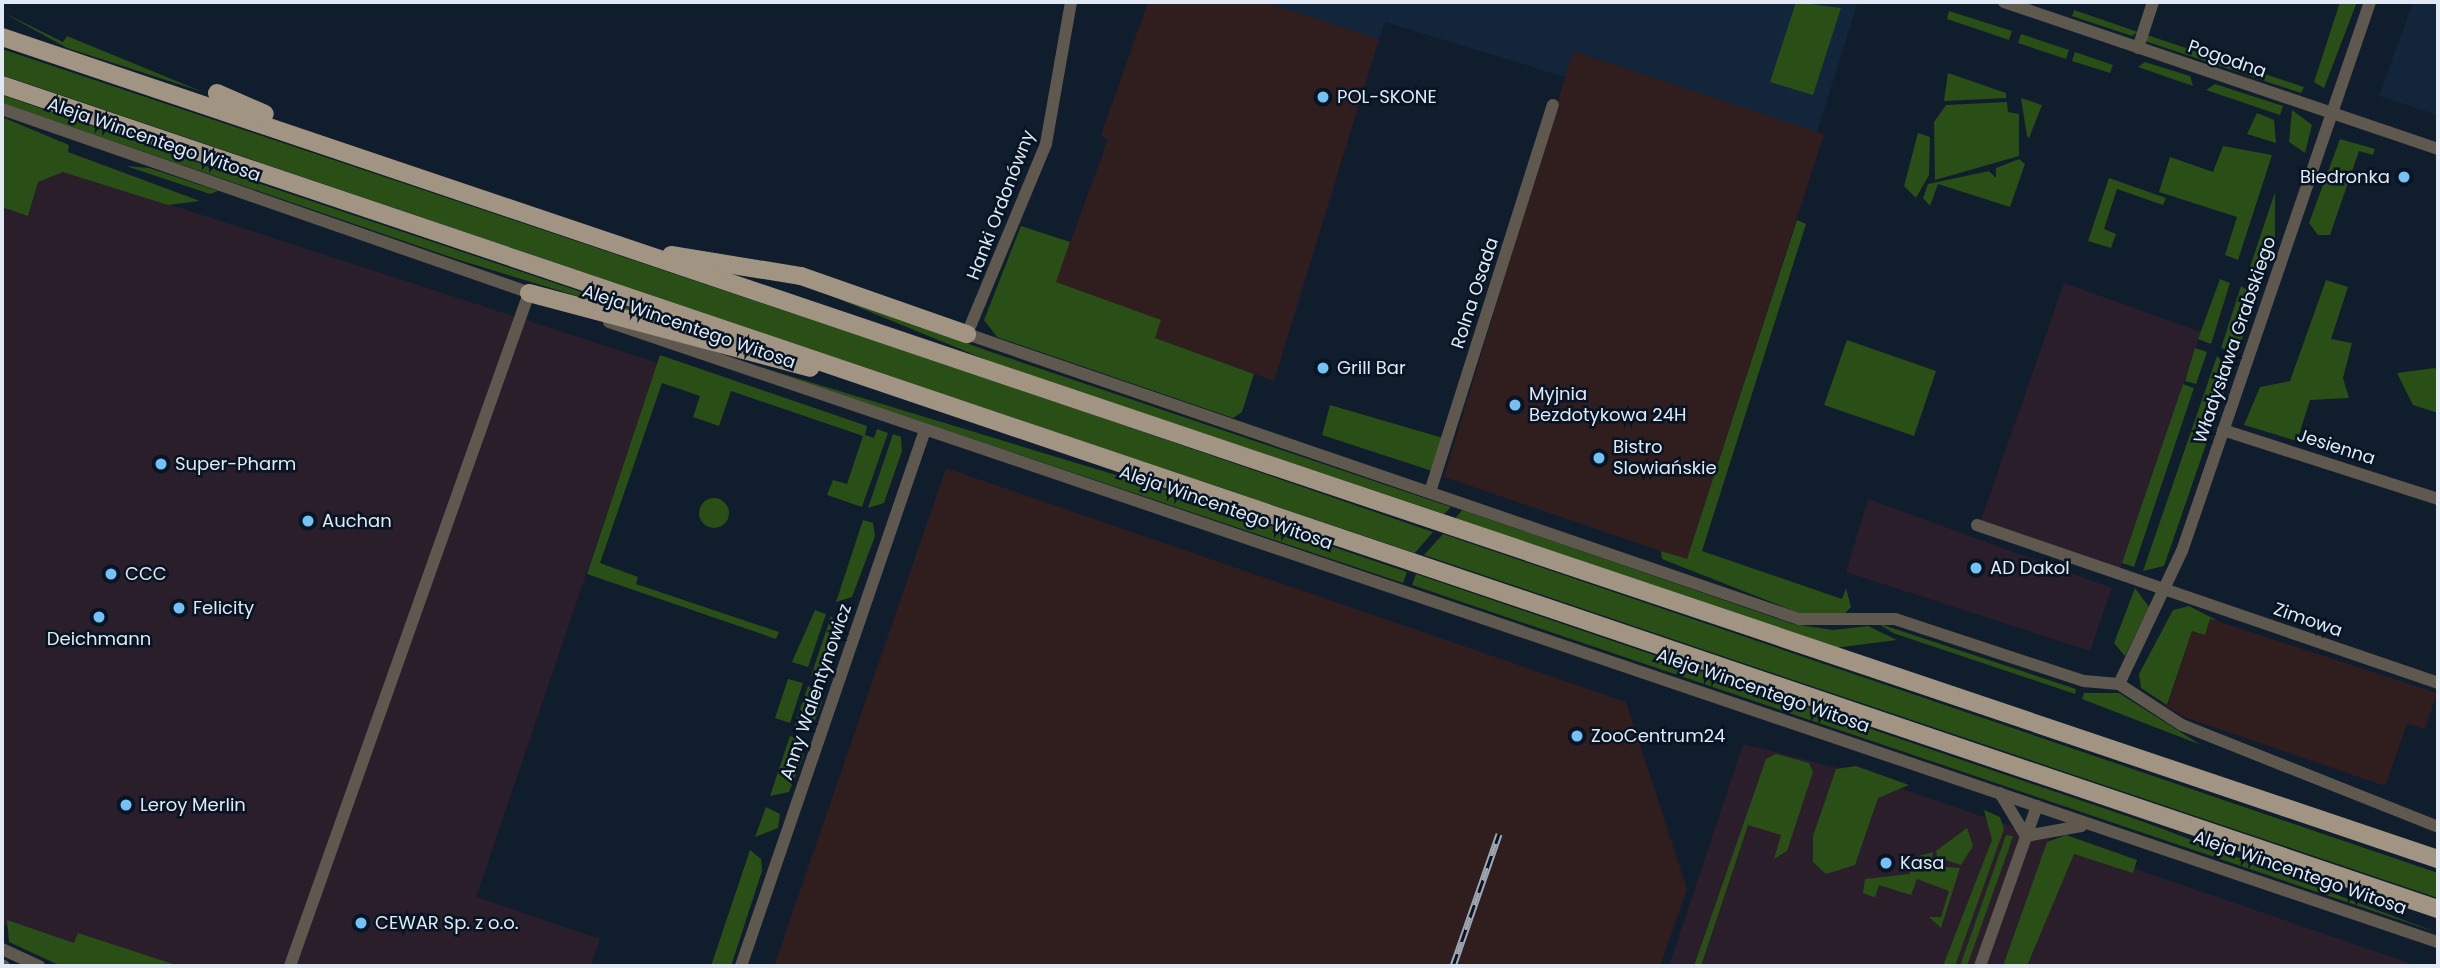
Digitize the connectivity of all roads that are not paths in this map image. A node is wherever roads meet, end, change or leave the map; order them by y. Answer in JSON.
{"nodes":[{"id":1,"x":1071,"y":2,"type":"edge"},
{"id":2,"x":2004,"y":2,"type":"edge"},
{"id":3,"x":2153,"y":2,"type":"edge"},
{"id":4,"x":2370,"y":2,"type":"edge"},
{"id":5,"x":2,"y":37,"type":"edge"},
{"id":6,"x":2138,"y":47,"type":"junction"},
{"id":7,"x":2,"y":85,"type":"edge"},
{"id":8,"x":217,"y":93,"type":"dead end"},
{"id":9,"x":1553,"y":105,"type":"dead end"},
{"id":10,"x":2,"y":109,"type":"edge"},
{"id":11,"x":2332,"y":113,"type":"junction"},
{"id":12,"x":2438,"y":149,"type":"edge"},
{"id":13,"x":344,"y":151,"type":"junction"},
{"id":14,"x":630,"y":249,"type":"junction"},
{"id":15,"x":529,"y":293,"type":"junction"},
{"id":16,"x":967,"y":334,"type":"junction"},
{"id":17,"x":862,"y":376,"type":"junction"},
{"id":18,"x":925,"y":430,"type":"junction"},
{"id":19,"x":2223,"y":430,"type":"junction"},
{"id":20,"x":1430,"y":492,"type":"junction"},
{"id":21,"x":2438,"y":499,"type":"edge"},
{"id":22,"x":1977,"y":525,"type":"dead end"},
{"id":23,"x":2167,"y":590,"type":"junction"},
{"id":24,"x":2438,"y":683,"type":"edge"},
{"id":25,"x":2119,"y":684,"type":"junction"},
{"id":26,"x":2000,"y":793,"type":"junction"},
{"id":27,"x":2037,"y":806,"type":"junction"},
{"id":28,"x":2098,"y":827,"type":"junction"},
{"id":29,"x":2438,"y":827,"type":"edge"},
{"id":30,"x":2354,"y":831,"type":"junction"},
{"id":31,"x":2026,"y":836,"type":"junction"},
{"id":32,"x":2438,"y":847,"type":"edge"},
{"id":33,"x":2438,"y":859,"type":"edge"},
{"id":34,"x":2407,"y":899,"type":"junction"},
{"id":35,"x":2438,"y":909,"type":"edge"},
{"id":36,"x":2438,"y":915,"type":"edge"},
{"id":37,"x":2438,"y":942,"type":"edge"},
{"id":38,"x":2,"y":949,"type":"edge"},
{"id":39,"x":39,"y":966,"type":"edge"},
{"id":40,"x":290,"y":966,"type":"edge"},
{"id":41,"x":741,"y":966,"type":"edge"},
{"id":42,"x":1980,"y":966,"type":"edge"}],
"edges":[{"from":1,"to":16,"type":"street","name":"Hanki Ordonówny"},
{"from":2,"to":6,"type":"street","name":"Pogodna"},
{"from":3,"to":6,"type":"street"},
{"from":4,"to":11,"type":"street","name":"Władysława Grabskiego"},
{"from":5,"to":13,"type":"main road"},
{"from":6,"to":11,"type":"street","name":"Pogodna"},
{"from":7,"to":17,"type":"main road","name":"Aleja Wincentego Witosa"},
{"from":8,"to":13,"type":"main road"},
{"from":9,"to":20,"type":"street","name":"Rolna Osada"},
{"from":10,"to":15,"type":"street","name":"Aleja Wincentego Witosa"},
{"from":11,"to":12,"type":"street","name":"Pogodna"},
{"from":11,"to":19,"type":"street","name":"Władysława Grabskiego"},
{"from":13,"to":14,"type":"main road"},
{"from":14,"to":16,"type":"main road"},
{"from":14,"to":30,"type":"main road"},
{"from":15,"to":17,"type":"main road"},
{"from":15,"to":18,"type":"street","name":"Aleja Wincentego Witosa"},
{"from":15,"to":40,"type":"street"},
{"from":16,"to":20,"type":"street"},
{"from":17,"to":34,"type":"main road","name":"Aleja Wincentego Witosa"},
{"from":18,"to":26,"type":"street","name":"Aleja Wincentego Witosa"},
{"from":18,"to":41,"type":"street","name":"Anny Walentynowicz"},
{"from":19,"to":21,"type":"street","name":"Jesienna"},
{"from":19,"to":23,"type":"street","name":"Władysława Grabskiego"},
{"from":20,"to":25,"type":"street"},
{"from":22,"to":23,"type":"street","name":"Zimowa"},
{"from":23,"to":24,"type":"street","name":"Zimowa"},
{"from":23,"to":25,"type":"street","name":"Władysława Grabskiego"},
{"from":25,"to":29,"type":"street"},
{"from":26,"to":27,"type":"street","name":"Aleja Wincentego Witosa"},
{"from":26,"to":31,"type":"street"},
{"from":27,"to":28,"type":"street","name":"Aleja Wincentego Witosa"},
{"from":27,"to":31,"type":"street"},
{"from":28,"to":31,"type":"street"},
{"from":28,"to":37,"type":"street","name":"Aleja Wincentego Witosa"},
{"from":30,"to":32,"type":"main road"},
{"from":30,"to":33,"type":"main road"},
{"from":31,"to":42,"type":"street"},
{"from":34,"to":35,"type":"main road","name":"Aleja Wincentego Witosa"},
{"from":34,"to":36,"type":"main road"},
{"from":38,"to":39,"type":"street"}]}
